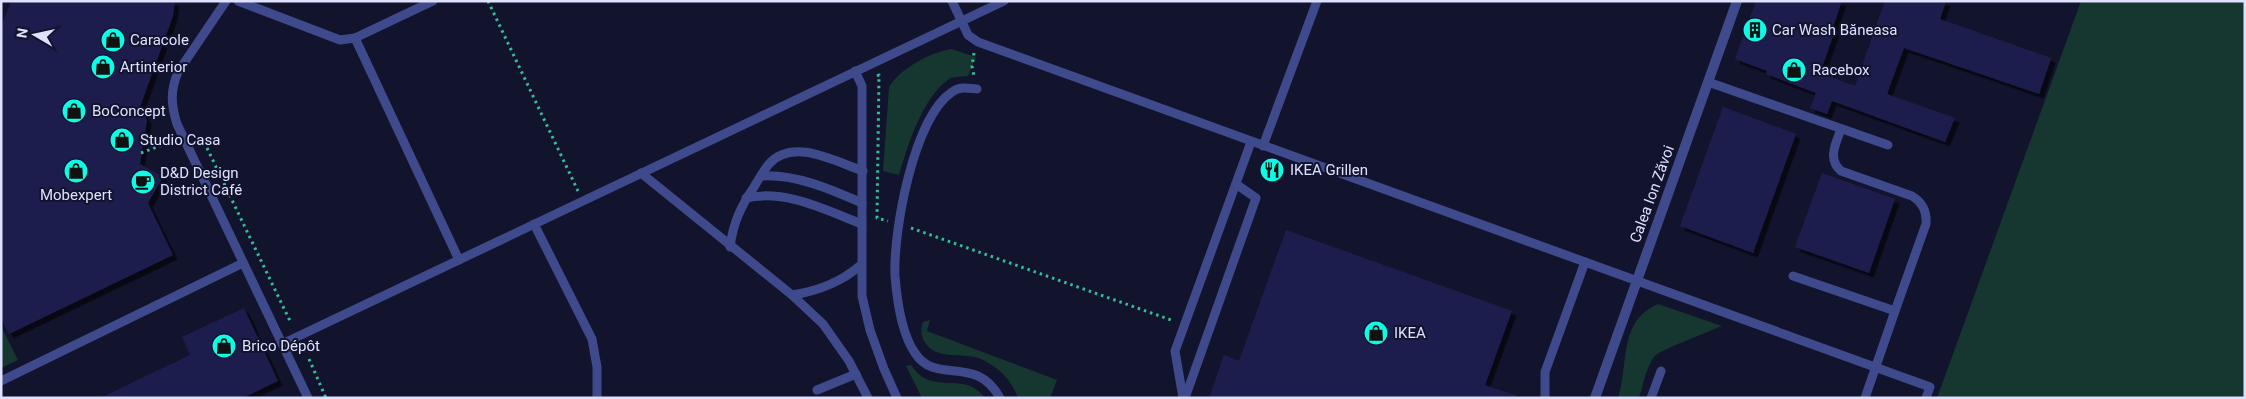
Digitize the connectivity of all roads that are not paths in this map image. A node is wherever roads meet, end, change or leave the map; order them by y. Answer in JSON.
{"nodes":[{"id":1,"x":226,"y":1,"type":"edge"},
{"id":2,"x":238,"y":1,"type":"edge"},
{"id":3,"x":433,"y":1,"type":"edge"},
{"id":4,"x":952,"y":1,"type":"edge"},
{"id":5,"x":1004,"y":1,"type":"edge"},
{"id":6,"x":1317,"y":1,"type":"edge"},
{"id":7,"x":1737,"y":1,"type":"edge"},
{"id":8,"x":961,"y":20,"type":"junction"},
{"id":9,"x":355,"y":38,"type":"junction"},
{"id":10,"x":856,"y":71,"type":"junction"},
{"id":11,"x":1708,"y":82,"type":"junction"},
{"id":12,"x":977,"y":89,"type":"road end"},
{"id":13,"x":1841,"y":129,"type":"junction"},
{"id":14,"x":1251,"y":142,"type":"junction"},
{"id":15,"x":1888,"y":145,"type":"dead end"},
{"id":16,"x":1262,"y":146,"type":"junction"},
{"id":17,"x":863,"y":171,"type":"junction"},
{"id":18,"x":641,"y":174,"type":"junction"},
{"id":19,"x":761,"y":176,"type":"junction"},
{"id":20,"x":1236,"y":184,"type":"junction"},
{"id":21,"x":746,"y":198,"type":"junction"},
{"id":22,"x":862,"y":203,"type":"junction"},
{"id":23,"x":534,"y":224,"type":"junction"},
{"id":24,"x":862,"y":224,"type":"junction"},
{"id":25,"x":730,"y":247,"type":"junction"},
{"id":26,"x":459,"y":260,"type":"junction"},
{"id":27,"x":1585,"y":262,"type":"junction"},
{"id":28,"x":243,"y":263,"type":"junction"},
{"id":29,"x":861,"y":265,"type":"junction"},
{"id":30,"x":1793,"y":276,"type":"dead end"},
{"id":31,"x":1637,"y":281,"type":"junction"},
{"id":32,"x":792,"y":295,"type":"junction"},
{"id":33,"x":1895,"y":311,"type":"junction"},
{"id":34,"x":282,"y":344,"type":"junction"},
{"id":35,"x":1876,"y":367,"type":"junction"},
{"id":36,"x":1661,"y":371,"type":"dead end"},
{"id":37,"x":856,"y":374,"type":"junction"},
{"id":38,"x":1,"y":381,"type":"edge"},
{"id":39,"x":817,"y":390,"type":"dead end"},
{"id":40,"x":308,"y":398,"type":"edge"},
{"id":41,"x":597,"y":398,"type":"edge"},
{"id":42,"x":868,"y":398,"type":"edge"},
{"id":43,"x":898,"y":398,"type":"edge"},
{"id":44,"x":1000,"y":398,"type":"edge"},
{"id":45,"x":1184,"y":398,"type":"edge"},
{"id":46,"x":1545,"y":398,"type":"edge"},
{"id":47,"x":1595,"y":398,"type":"edge"},
{"id":48,"x":1651,"y":398,"type":"edge"},
{"id":49,"x":1865,"y":398,"type":"edge"},
{"id":50,"x":1926,"y":398,"type":"edge"}],
"edges":[{"from":1,"to":28,"type":"lane"},
{"from":2,"to":9,"type":"lane"},
{"from":3,"to":9,"type":"lane"},
{"from":4,"to":8,"type":"lane"},
{"from":5,"to":8,"type":"lane"},
{"from":6,"to":16,"type":"lane"},
{"from":7,"to":11,"type":"street","name":"Calea Ion Zăvoi"},
{"from":8,"to":10,"type":"lane"},
{"from":8,"to":14,"type":"lane"},
{"from":9,"to":26,"type":"lane"},
{"from":10,"to":17,"type":"lane"},
{"from":10,"to":18,"type":"lane"},
{"from":11,"to":13,"type":"lane"},
{"from":11,"to":31,"type":"street","name":"Calea Ion Zăvoi"},
{"from":12,"to":44,"type":"lane"},
{"from":13,"to":15,"type":"lane"},
{"from":13,"to":33,"type":"lane"},
{"from":14,"to":16,"type":"lane"},
{"from":14,"to":20,"type":"lane"},
{"from":16,"to":27,"type":"lane"},
{"from":17,"to":19,"type":"lane"},
{"from":17,"to":22,"type":"lane"},
{"from":18,"to":23,"type":"lane"},
{"from":18,"to":25,"type":"lane"},
{"from":19,"to":21,"type":"lane"},
{"from":19,"to":22,"type":"lane"},
{"from":20,"to":45,"type":"lane"},
{"from":20,"to":45,"type":"lane"},
{"from":21,"to":24,"type":"lane"},
{"from":21,"to":25,"type":"lane"},
{"from":22,"to":24,"type":"lane"},
{"from":23,"to":26,"type":"lane"},
{"from":23,"to":41,"type":"lane"},
{"from":24,"to":29,"type":"lane"},
{"from":25,"to":32,"type":"lane"},
{"from":26,"to":34,"type":"lane"},
{"from":27,"to":31,"type":"lane"},
{"from":27,"to":46,"type":"lane"},
{"from":28,"to":34,"type":"lane"},
{"from":28,"to":38,"type":"lane"},
{"from":29,"to":32,"type":"lane"},
{"from":29,"to":43,"type":"lane"},
{"from":30,"to":33,"type":"lane"},
{"from":31,"to":35,"type":"lane"},
{"from":31,"to":47,"type":"street","name":"Calea Ion Zăvoi"},
{"from":32,"to":37,"type":"lane"},
{"from":33,"to":35,"type":"lane"},
{"from":34,"to":40,"type":"lane"},
{"from":35,"to":49,"type":"lane"},
{"from":35,"to":50,"type":"lane"},
{"from":36,"to":48,"type":"lane"},
{"from":37,"to":39,"type":"lane"},
{"from":37,"to":42,"type":"lane"}]}
